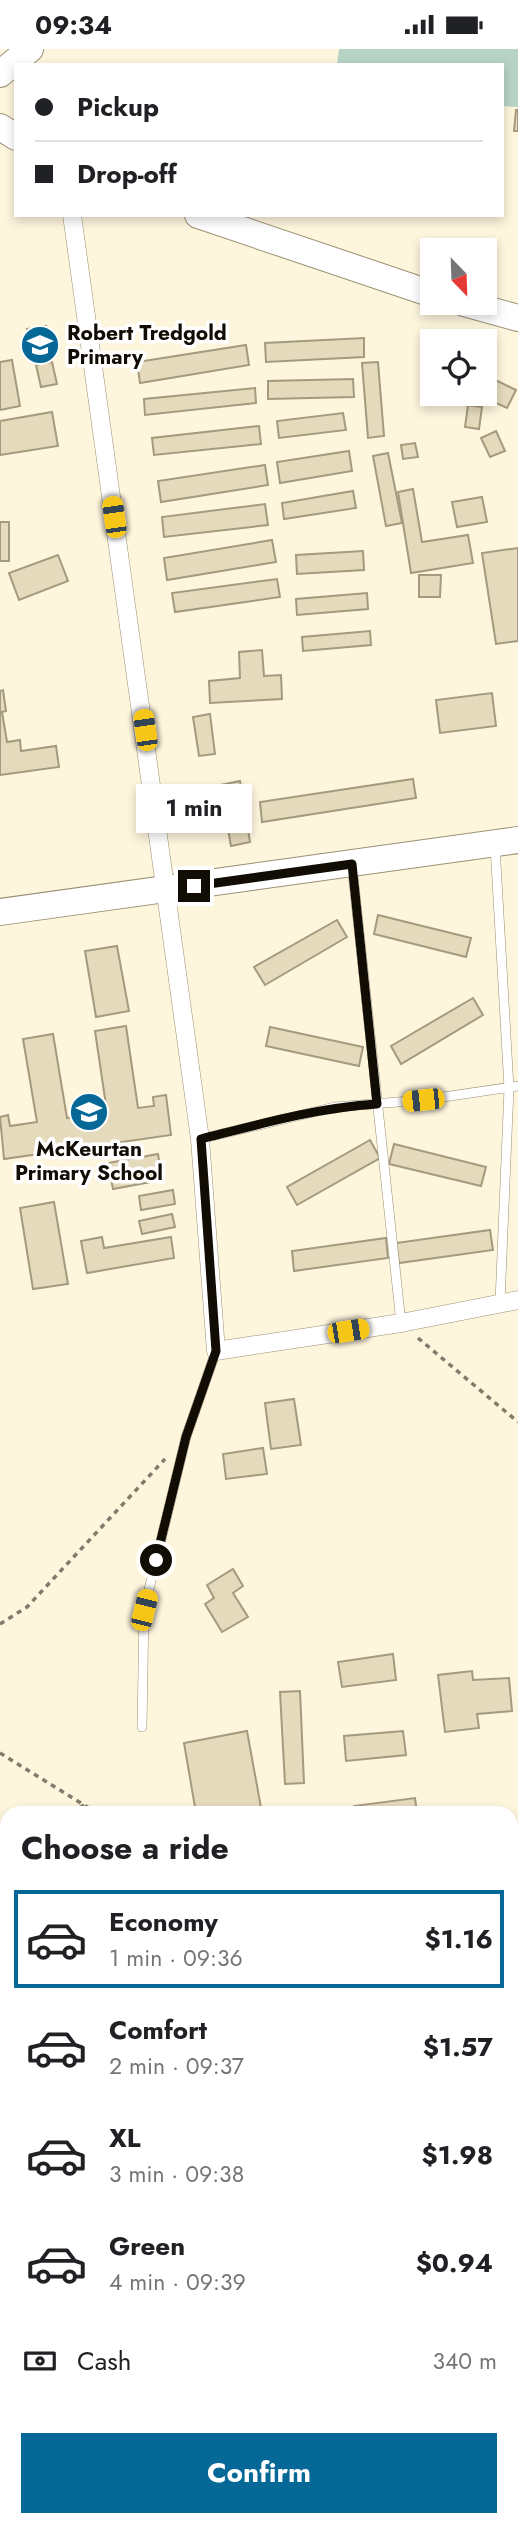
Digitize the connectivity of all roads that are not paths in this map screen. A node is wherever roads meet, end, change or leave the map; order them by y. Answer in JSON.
{"nodes":[{"id":1,"x":30,"y":49,"type":"edge"},
{"id":2,"x":0,"y":74,"type":"edge"},
{"id":3,"x":72,"y":217,"type":"edge"},
{"id":4,"x":204,"y":217,"type":"edge"},
{"id":5,"x":420,"y":290,"type":"edge"},
{"id":6,"x":497,"y":312,"type":"edge"},
{"id":7,"x":518,"y":317,"type":"edge"},
{"id":8,"x":506,"y":842,"type":"edge"},
{"id":9,"x":352,"y":864,"type":"junction"},
{"id":10,"x":168,"y":889,"type":"junction"},
{"id":11,"x":0,"y":912,"type":"edge"},
{"id":12,"x":514,"y":1087,"type":"edge"},
{"id":13,"x":377,"y":1104,"type":"junction"},
{"id":14,"x":201,"y":1139,"type":"junction"},
{"id":15,"x":509,"y":1301,"type":"edge"},
{"id":16,"x":401,"y":1322,"type":"junction"},
{"id":17,"x":216,"y":1351,"type":"junction"},
{"id":18,"x":142,"y":1727,"type":"dead end"}],
"edges":[{"from":1,"to":2,"type":"street"},
{"from":3,"to":10,"type":"street"},
{"from":4,"to":5,"type":"street"},
{"from":6,"to":7,"type":"street"},
{"from":8,"to":9,"type":"street"},
{"from":8,"to":12,"type":"lane"},
{"from":9,"to":10,"type":"street"},
{"from":9,"to":13,"type":"lane"},
{"from":10,"to":11,"type":"street"},
{"from":10,"to":14,"type":"street"},
{"from":12,"to":13,"type":"lane"},
{"from":12,"to":15,"type":"lane"},
{"from":13,"to":14,"type":"lane"},
{"from":13,"to":16,"type":"lane"},
{"from":14,"to":17,"type":"street"},
{"from":15,"to":16,"type":"street"},
{"from":16,"to":17,"type":"street"},
{"from":17,"to":18,"type":"lane"}]}
